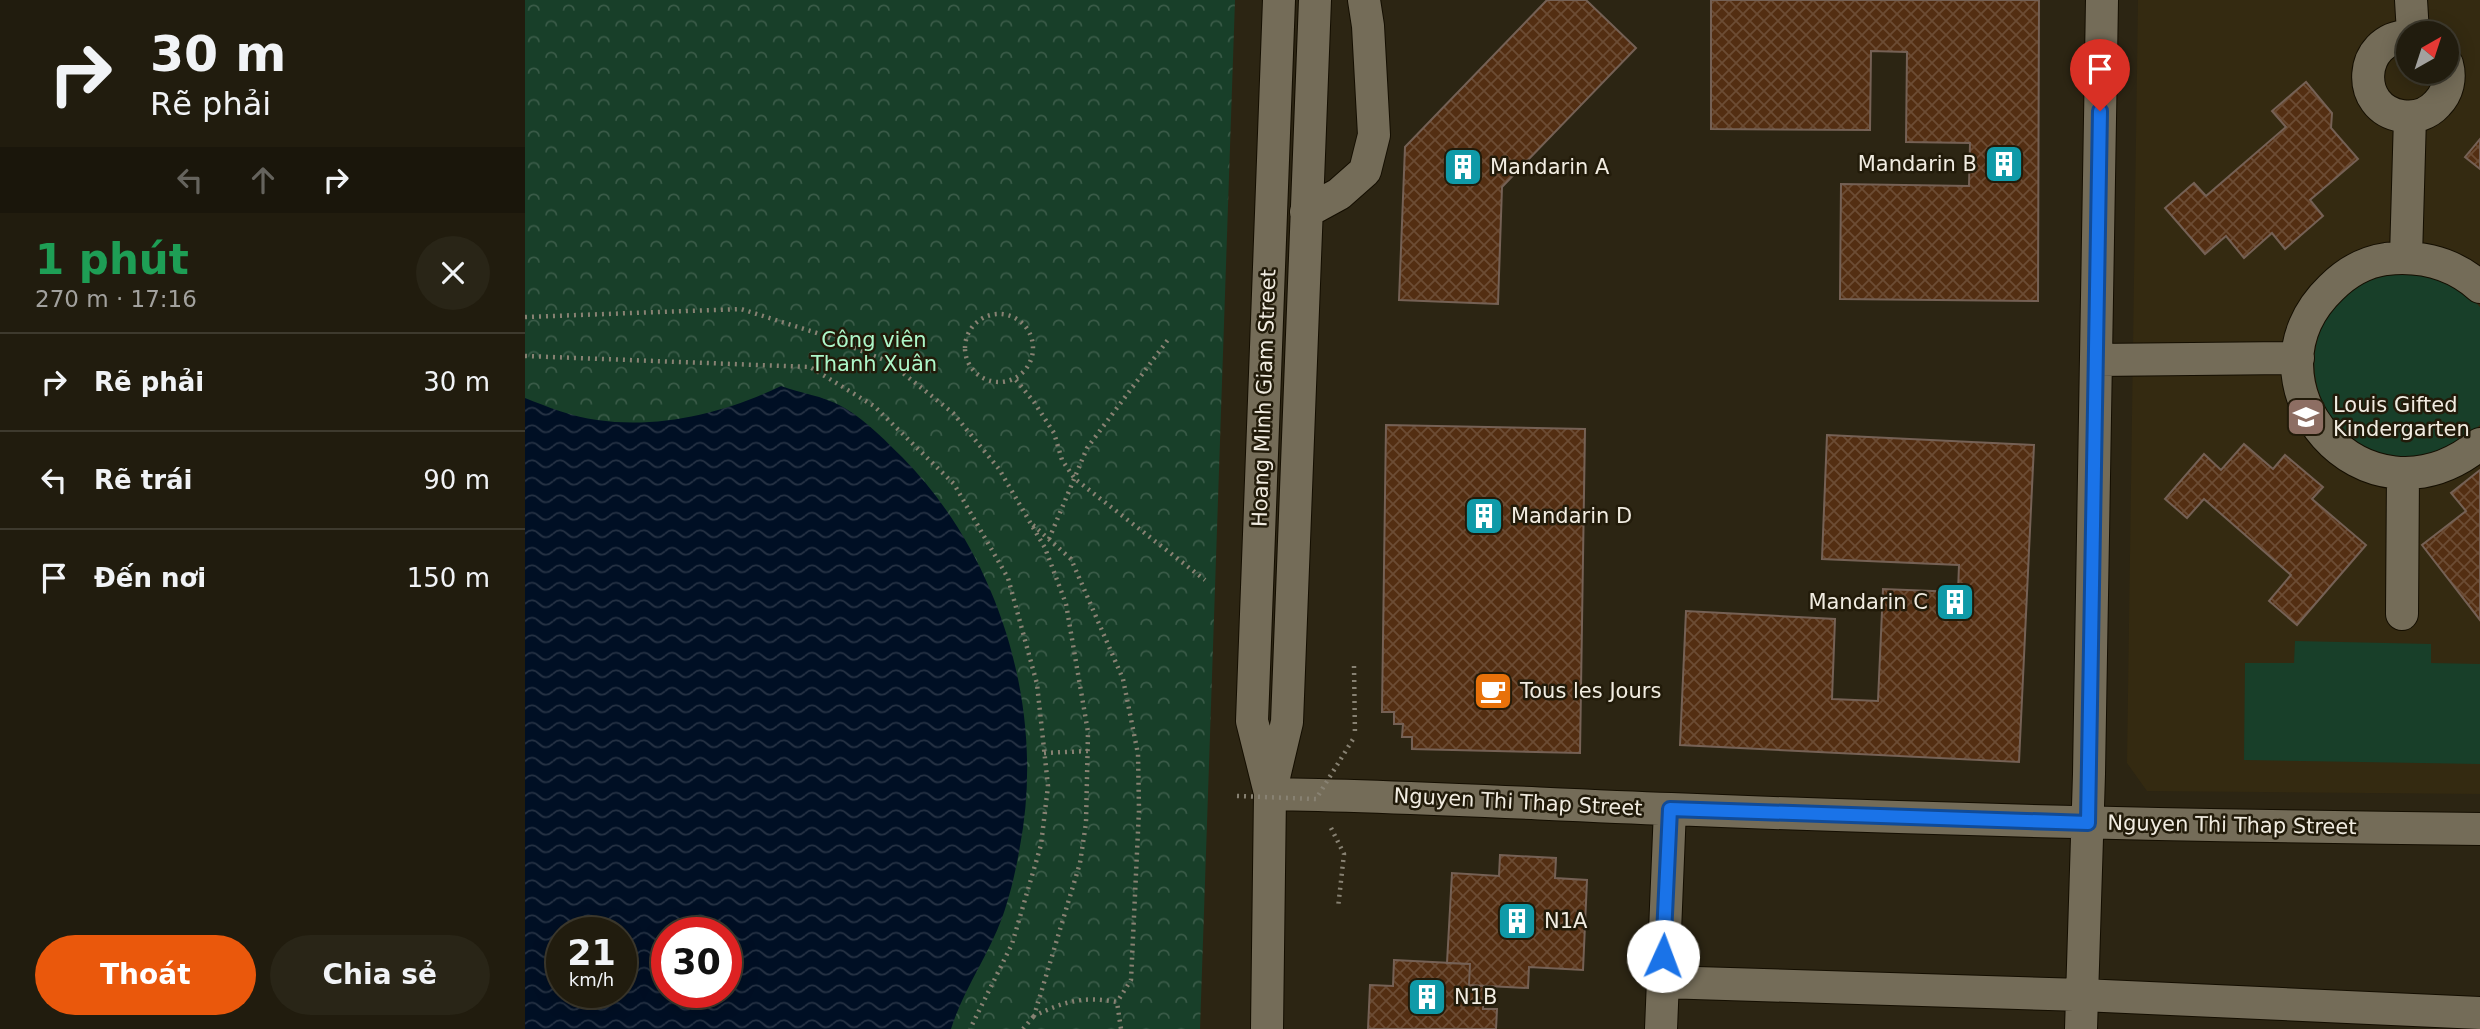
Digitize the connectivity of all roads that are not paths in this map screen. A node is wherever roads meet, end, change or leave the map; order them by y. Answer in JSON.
{"nodes":[{"id":1,"x":1279,"y":0,"type":"edge"},
{"id":2,"x":1315,"y":0,"type":"edge"},
{"id":3,"x":1364,"y":0,"type":"edge"},
{"id":4,"x":2102,"y":0,"type":"edge"},
{"id":5,"x":2411,"y":0,"type":"edge"},
{"id":6,"x":2412,"y":21,"type":"edge"},
{"id":7,"x":2396,"y":39,"type":"edge"},
{"id":8,"x":2448,"y":84,"type":"edge"},
{"id":9,"x":2410,"y":117,"type":"junction"},
{"id":10,"x":1306,"y":212,"type":"junction"},
{"id":11,"x":2406,"y":257,"type":"junction"},
{"id":12,"x":2480,"y":287,"type":"edge"},
{"id":13,"x":2298,"y":358,"type":"junction"},
{"id":14,"x":2096,"y":360,"type":"junction"},
{"id":15,"x":2480,"y":444,"type":"edge"},
{"id":16,"x":2403,"y":474,"type":"junction"},
{"id":17,"x":2402,"y":614,"type":"dead end"},
{"id":18,"x":1270,"y":794,"type":"junction"},
{"id":19,"x":1670,"y":809,"type":"junction"},
{"id":20,"x":2088,"y":823,"type":"junction"},
{"id":21,"x":2480,"y":829,"type":"edge"},
{"id":22,"x":1663,"y":982,"type":"junction"},
{"id":23,"x":2082,"y":995,"type":"junction"},
{"id":24,"x":2480,"y":1013,"type":"edge"},
{"id":25,"x":1267,"y":1029,"type":"edge"},
{"id":26,"x":1661,"y":1029,"type":"edge"},
{"id":27,"x":2081,"y":1029,"type":"edge"}],
"edges":[{"from":1,"to":18,"type":"street","name":"Hoang Minh Giam Street"},
{"from":2,"to":10,"type":"street","name":"Hoang Minh Giam Street"},
{"from":3,"to":10,"type":"street"},
{"from":4,"to":14,"type":"street"},
{"from":5,"to":6,"type":"street"},
{"from":7,"to":9,"type":"street"},
{"from":8,"to":9,"type":"street"},
{"from":9,"to":11,"type":"street"},
{"from":10,"to":18,"type":"street","name":"Hoang Minh Giam Street"},
{"from":11,"to":12,"type":"street"},
{"from":11,"to":13,"type":"street"},
{"from":13,"to":14,"type":"street"},
{"from":13,"to":16,"type":"street"},
{"from":14,"to":20,"type":"street"},
{"from":15,"to":16,"type":"street"},
{"from":16,"to":17,"type":"street"},
{"from":18,"to":19,"type":"street","name":"Nguyen Thi Thap Street"},
{"from":18,"to":25,"type":"street","name":"Hoang Minh Giam Street"},
{"from":19,"to":20,"type":"street","name":"Nguyen Thi Thap Street"},
{"from":19,"to":22,"type":"street"},
{"from":20,"to":21,"type":"street","name":"Nguyen Thi Thap Street"},
{"from":20,"to":23,"type":"street"},
{"from":22,"to":23,"type":"street"},
{"from":22,"to":26,"type":"street"},
{"from":23,"to":24,"type":"street"},
{"from":23,"to":27,"type":"street"}]}
